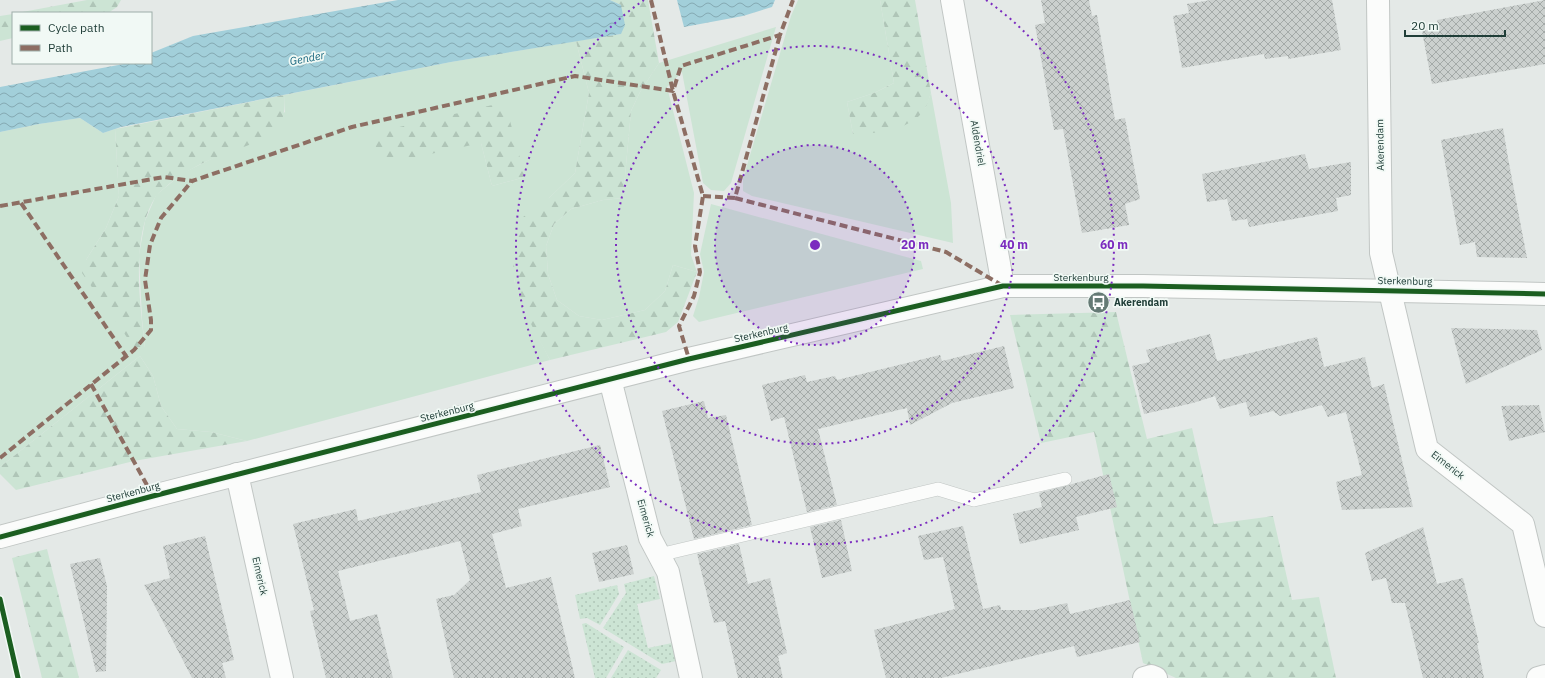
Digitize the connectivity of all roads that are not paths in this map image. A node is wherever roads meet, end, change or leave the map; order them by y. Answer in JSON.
{"nodes":[{"id":1,"x":952,"y":0,"type":"edge"},
{"id":2,"x":1378,"y":0,"type":"edge"},
{"id":3,"x":1003,"y":286,"type":"junction"},
{"id":4,"x":1389,"y":290,"type":"junction"},
{"id":5,"x":1545,"y":294,"type":"edge"},
{"id":6,"x":610,"y":380,"type":"junction"},
{"id":7,"x":237,"y":474,"type":"junction"},
{"id":8,"x":1065,"y":479,"type":"dead end"},
{"id":9,"x":0,"y":537,"type":"edge"},
{"id":10,"x":659,"y":555,"type":"junction"},
{"id":11,"x":1545,"y":616,"type":"edge"},
{"id":12,"x":1545,"y":676,"type":"edge"},
{"id":13,"x":282,"y":678,"type":"edge"},
{"id":14,"x":691,"y":678,"type":"edge"},
{"id":15,"x":1144,"y":678,"type":"edge"},
{"id":16,"x":1156,"y":678,"type":"edge"},
{"id":17,"x":1538,"y":678,"type":"edge"}],
"edges":[{"from":1,"to":3,"type":"street","name":"Aldendriel"},
{"from":2,"to":4,"type":"street","name":"Akerendam"},
{"from":3,"to":4,"type":"street","name":"Sterkenburg"},
{"from":3,"to":6,"type":"street","name":"Sterkenburg"},
{"from":4,"to":5,"type":"street","name":"Sterkenburg"},
{"from":4,"to":11,"type":"street","name":"Eimerick"},
{"from":6,"to":7,"type":"street","name":"Sterkenburg"},
{"from":6,"to":10,"type":"street","name":"Eimerick"},
{"from":7,"to":9,"type":"street","name":"Sterkenburg"},
{"from":7,"to":13,"type":"street","name":"Eimerick"},
{"from":8,"to":10,"type":"lane"},
{"from":10,"to":14,"type":"street","name":"Eimerick"},
{"from":12,"to":17,"type":"street"},
{"from":15,"to":16,"type":"street"}]}
